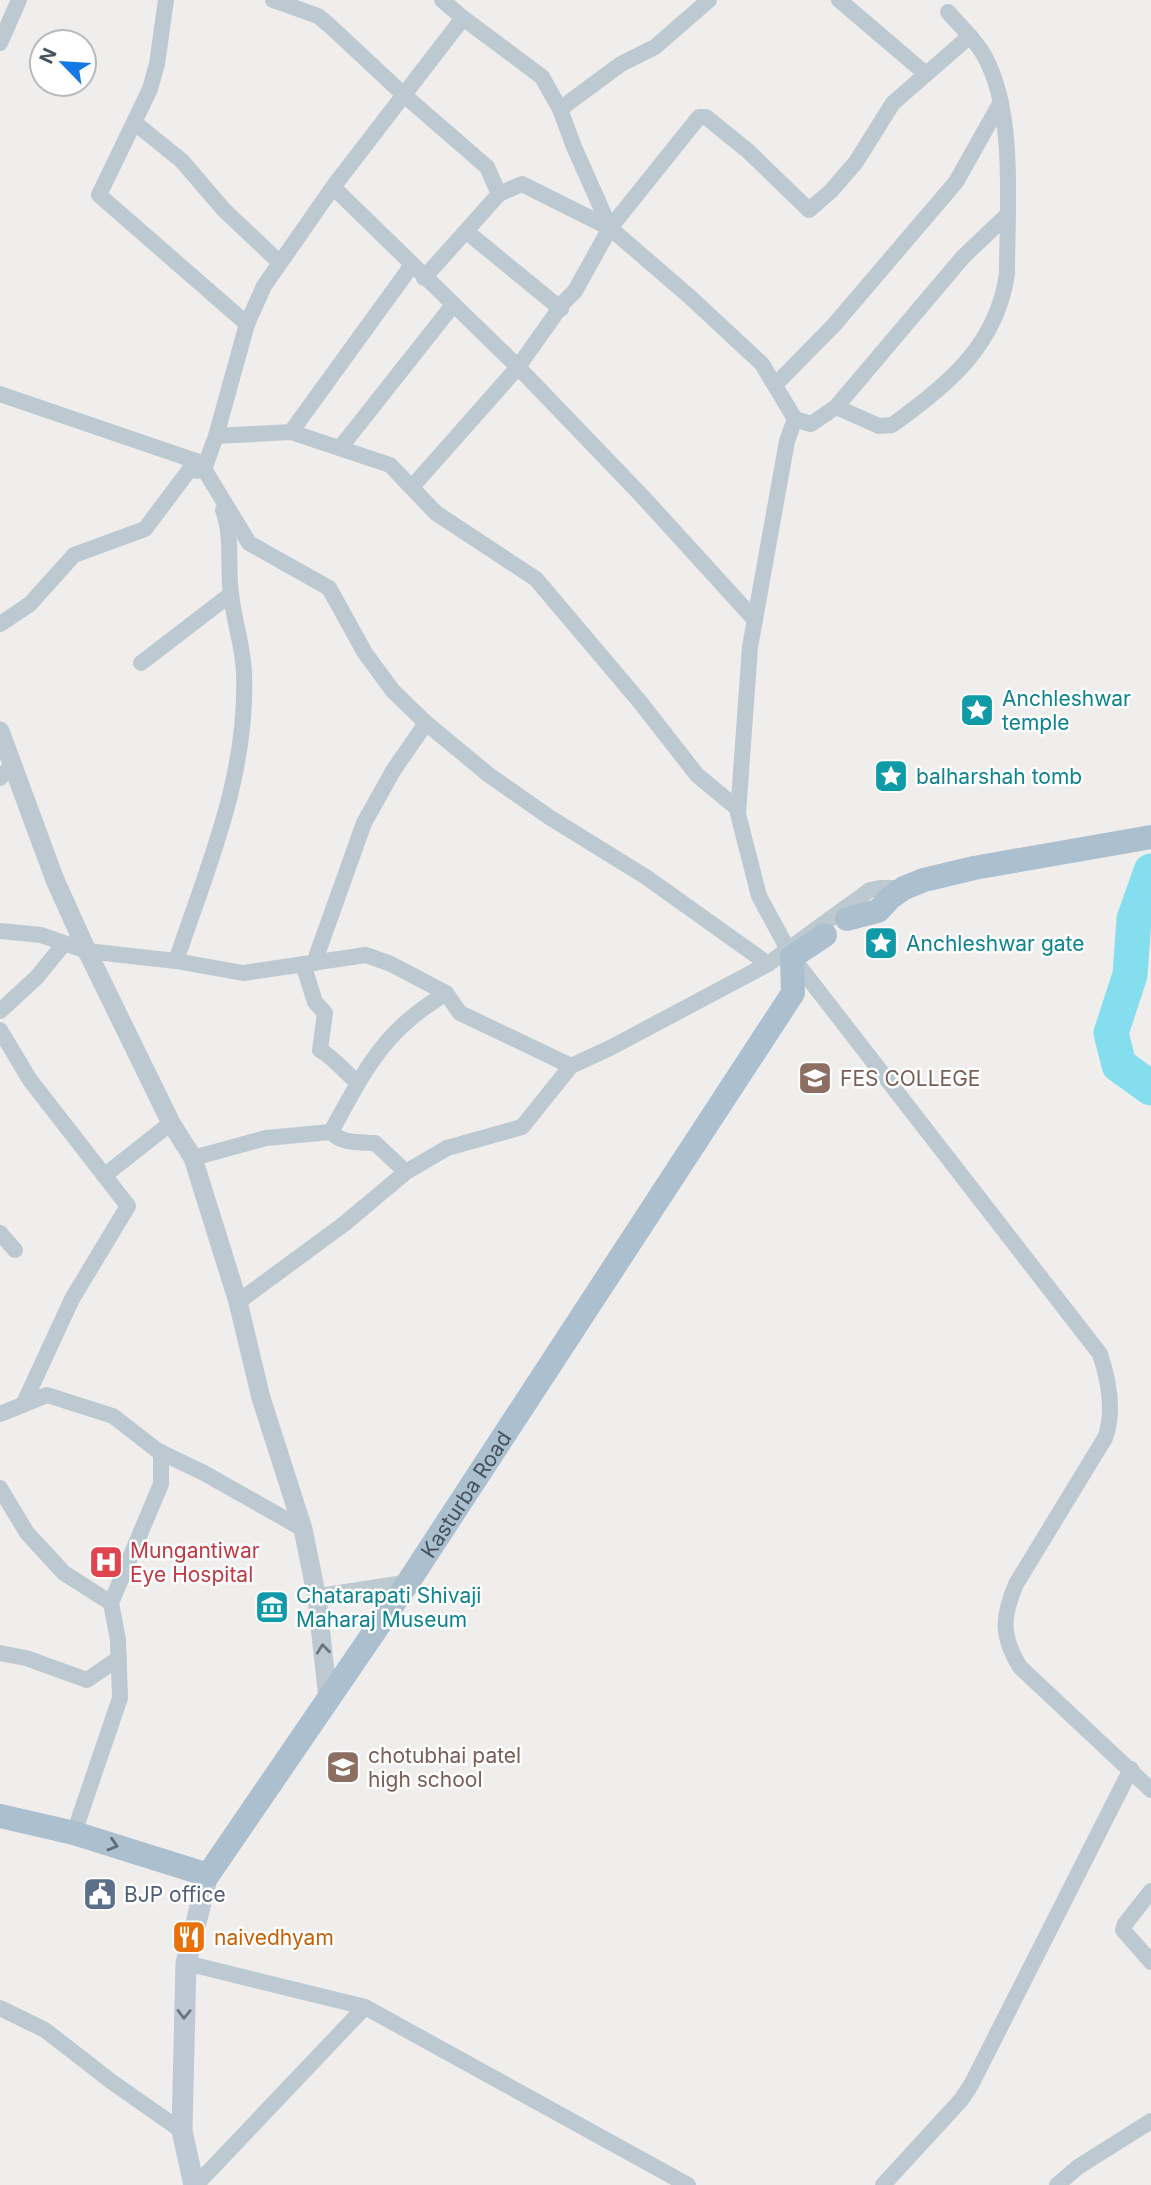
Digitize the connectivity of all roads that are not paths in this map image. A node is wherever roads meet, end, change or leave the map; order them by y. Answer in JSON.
{"nodes":[{"id":1,"x":19,"y":0,"type":"edge"},
{"id":2,"x":166,"y":0,"type":"edge"},
{"id":3,"x":273,"y":0,"type":"edge"},
{"id":4,"x":442,"y":0,"type":"edge"},
{"id":5,"x":709,"y":0,"type":"edge"},
{"id":6,"x":839,"y":0,"type":"edge"},
{"id":7,"x":948,"y":12,"type":"dead end"},
{"id":8,"x":463,"y":19,"type":"junction"},
{"id":9,"x":970,"y":36,"type":"junction"},
{"id":10,"x":0,"y":43,"type":"edge"},
{"id":11,"x":926,"y":74,"type":"junction"},
{"id":12,"x":404,"y":95,"type":"junction"},
{"id":13,"x":1001,"y":102,"type":"junction"},
{"id":14,"x":560,"y":109,"type":"junction"},
{"id":15,"x":135,"y":123,"type":"junction"},
{"id":16,"x":332,"y":187,"type":"junction"},
{"id":17,"x":499,"y":194,"type":"junction"},
{"id":18,"x":1007,"y":215,"type":"junction"},
{"id":19,"x":610,"y":228,"type":"junction"},
{"id":20,"x":467,"y":232,"type":"junction"},
{"id":21,"x":279,"y":262,"type":"junction"},
{"id":22,"x":412,"y":265,"type":"junction"},
{"id":23,"x":424,"y":278,"type":"junction"},
{"id":24,"x":453,"y":305,"type":"junction"},
{"id":25,"x":561,"y":309,"type":"junction"},
{"id":26,"x":247,"y":324,"type":"junction"},
{"id":27,"x":517,"y":367,"type":"junction"},
{"id":28,"x":776,"y":384,"type":"junction"},
{"id":29,"x":0,"y":394,"type":"edge"},
{"id":30,"x":836,"y":407,"type":"junction"},
{"id":31,"x":795,"y":419,"type":"junction"},
{"id":32,"x":291,"y":432,"type":"junction"},
{"id":33,"x":216,"y":436,"type":"junction"},
{"id":34,"x":340,"y":448,"type":"junction"},
{"id":35,"x":199,"y":469,"type":"junction"},
{"id":36,"x":412,"y":487,"type":"junction"},
{"id":37,"x":231,"y":594,"type":"junction"},
{"id":38,"x":755,"y":620,"type":"junction"},
{"id":39,"x":0,"y":624,"type":"edge"},
{"id":40,"x":141,"y":663,"type":"dead end"},
{"id":41,"x":426,"y":723,"type":"junction"},
{"id":42,"x":0,"y":731,"type":"edge"},
{"id":43,"x":7,"y":771,"type":"edge"},
{"id":44,"x":738,"y":809,"type":"junction"},
{"id":45,"x":1151,"y":837,"type":"edge"},
{"id":46,"x":904,"y":888,"type":"junction"},
{"id":47,"x":846,"y":919,"type":"dead end"},
{"id":48,"x":0,"y":931,"type":"edge"},
{"id":49,"x":825,"y":935,"type":"dead end"},
{"id":50,"x":63,"y":945,"type":"junction"},
{"id":51,"x":87,"y":951,"type":"junction"},
{"id":52,"x":790,"y":953,"type":"junction"},
{"id":53,"x":176,"y":961,"type":"junction"},
{"id":54,"x":308,"y":963,"type":"junction"},
{"id":55,"x":768,"y":964,"type":"junction"},
{"id":56,"x":446,"y":993,"type":"junction"},
{"id":57,"x":0,"y":1010,"type":"edge"},
{"id":58,"x":0,"y":1030,"type":"edge"},
{"id":59,"x":571,"y":1066,"type":"junction"},
{"id":60,"x":358,"y":1083,"type":"junction"},
{"id":61,"x":171,"y":1123,"type":"junction"},
{"id":62,"x":331,"y":1132,"type":"junction"},
{"id":63,"x":193,"y":1158,"type":"junction"},
{"id":64,"x":406,"y":1172,"type":"junction"},
{"id":65,"x":105,"y":1175,"type":"junction"},
{"id":66,"x":0,"y":1233,"type":"edge"},
{"id":67,"x":15,"y":1250,"type":"dead end"},
{"id":68,"x":238,"y":1302,"type":"junction"},
{"id":69,"x":23,"y":1405,"type":"junction"},
{"id":70,"x":0,"y":1414,"type":"edge"},
{"id":71,"x":161,"y":1452,"type":"junction"},
{"id":72,"x":0,"y":1488,"type":"edge"},
{"id":73,"x":303,"y":1529,"type":"junction"},
{"id":74,"x":407,"y":1584,"type":"junction"},
{"id":75,"x":317,"y":1598,"type":"junction"},
{"id":76,"x":111,"y":1603,"type":"junction"},
{"id":77,"x":0,"y":1653,"type":"edge"},
{"id":78,"x":119,"y":1658,"type":"junction"},
{"id":79,"x":328,"y":1699,"type":"junction"},
{"id":80,"x":1131,"y":1769,"type":"junction"},
{"id":81,"x":1151,"y":1790,"type":"edge"},
{"id":82,"x":0,"y":1816,"type":"edge"},
{"id":83,"x":74,"y":1833,"type":"junction"},
{"id":84,"x":208,"y":1875,"type":"junction"},
{"id":85,"x":1151,"y":1891,"type":"edge"},
{"id":86,"x":1151,"y":1962,"type":"edge"},
{"id":87,"x":186,"y":1963,"type":"junction"},
{"id":88,"x":365,"y":2007,"type":"junction"},
{"id":89,"x":0,"y":2008,"type":"edge"},
{"id":90,"x":1151,"y":2120,"type":"edge"},
{"id":91,"x":182,"y":2131,"type":"junction"},
{"id":92,"x":195,"y":2185,"type":"edge"},
{"id":93,"x":688,"y":2185,"type":"edge"},
{"id":94,"x":883,"y":2185,"type":"edge"},
{"id":95,"x":1056,"y":2185,"type":"edge"}],
"edges":[{"from":1,"to":10,"type":"street"},
{"from":2,"to":15,"type":"street"},
{"from":3,"to":12,"type":"street"},
{"from":4,"to":8,"type":"street"},
{"from":5,"to":14,"type":"street"},
{"from":6,"to":11,"type":"street"},
{"from":7,"to":9,"type":"street"},
{"from":8,"to":12,"type":"street"},
{"from":8,"to":14,"type":"street"},
{"from":9,"to":11,"type":"street"},
{"from":9,"to":13,"type":"street"},
{"from":11,"to":19,"type":"street"},
{"from":12,"to":16,"type":"street"},
{"from":12,"to":17,"type":"street"},
{"from":13,"to":18,"type":"street"},
{"from":13,"to":28,"type":"street"},
{"from":14,"to":19,"type":"street"},
{"from":15,"to":21,"type":"street"},
{"from":15,"to":26,"type":"street"},
{"from":16,"to":21,"type":"street"},
{"from":16,"to":22,"type":"street"},
{"from":17,"to":19,"type":"street"},
{"from":17,"to":20,"type":"street"},
{"from":18,"to":30,"type":"street"},
{"from":18,"to":30,"type":"street"},
{"from":19,"to":25,"type":"street"},
{"from":19,"to":28,"type":"street"},
{"from":20,"to":23,"type":"street"},
{"from":20,"to":25,"type":"street"},
{"from":21,"to":26,"type":"street"},
{"from":22,"to":23,"type":"street"},
{"from":22,"to":32,"type":"street"},
{"from":23,"to":24,"type":"street"},
{"from":24,"to":27,"type":"street"},
{"from":24,"to":34,"type":"street"},
{"from":25,"to":27,"type":"street"},
{"from":26,"to":33,"type":"street"},
{"from":27,"to":36,"type":"street"},
{"from":27,"to":38,"type":"street"},
{"from":28,"to":31,"type":"street"},
{"from":29,"to":35,"type":"street"},
{"from":30,"to":31,"type":"street"},
{"from":31,"to":38,"type":"street"},
{"from":32,"to":33,"type":"street"},
{"from":32,"to":34,"type":"street"},
{"from":33,"to":35,"type":"street"},
{"from":34,"to":36,"type":"street"},
{"from":35,"to":37,"type":"street"},
{"from":35,"to":39,"type":"street"},
{"from":35,"to":41,"type":"street"},
{"from":36,"to":44,"type":"street"},
{"from":37,"to":40,"type":"street"},
{"from":37,"to":53,"type":"street"},
{"from":38,"to":44,"type":"street"},
{"from":41,"to":54,"type":"street"},
{"from":41,"to":55,"type":"street"},
{"from":42,"to":43,"type":"street"},
{"from":43,"to":51,"type":"street"},
{"from":44,"to":52,"type":"street"},
{"from":45,"to":46,"type":"main road"},
{"from":46,"to":47,"type":"main road"},
{"from":46,"to":52,"type":"street"},
{"from":48,"to":50,"type":"street"},
{"from":49,"to":52,"type":"main road"},
{"from":50,"to":51,"type":"street"},
{"from":50,"to":57,"type":"street"},
{"from":51,"to":53,"type":"street"},
{"from":51,"to":61,"type":"street"},
{"from":52,"to":55,"type":"street"},
{"from":52,"to":74,"type":"main road","name":"Kasturba Road"},
{"from":52,"to":80,"type":"street"},
{"from":53,"to":54,"type":"street"},
{"from":54,"to":56,"type":"street"},
{"from":54,"to":60,"type":"street"},
{"from":55,"to":59,"type":"street"},
{"from":56,"to":59,"type":"street"},
{"from":56,"to":60,"type":"street"},
{"from":58,"to":65,"type":"street"},
{"from":59,"to":64,"type":"street"},
{"from":60,"to":62,"type":"street"},
{"from":61,"to":63,"type":"street"},
{"from":61,"to":65,"type":"street"},
{"from":62,"to":63,"type":"street"},
{"from":62,"to":64,"type":"street"},
{"from":63,"to":68,"type":"street"},
{"from":64,"to":68,"type":"street"},
{"from":65,"to":69,"type":"street"},
{"from":66,"to":67,"type":"street"},
{"from":68,"to":73,"type":"street"},
{"from":69,"to":70,"type":"street"},
{"from":69,"to":71,"type":"street"},
{"from":71,"to":73,"type":"street"},
{"from":71,"to":76,"type":"street"},
{"from":72,"to":76,"type":"street"},
{"from":73,"to":75,"type":"street"},
{"from":74,"to":75,"type":"street"},
{"from":74,"to":79,"type":"main road","name":"Kasturba Road"},
{"from":79,"to":75,"type":"street","one_way":true},
{"from":76,"to":78,"type":"street"},
{"from":77,"to":78,"type":"street"},
{"from":78,"to":83,"type":"street"},
{"from":79,"to":84,"type":"main road","name":"Kasturba Road"},
{"from":80,"to":81,"type":"street"},
{"from":80,"to":94,"type":"street"},
{"from":82,"to":83,"type":"main road"},
{"from":83,"to":84,"type":"main road","one_way":true},
{"from":84,"to":87,"type":"main road"},
{"from":85,"to":86,"type":"street"},
{"from":87,"to":88,"type":"street"},
{"from":87,"to":91,"type":"main road","one_way":true},
{"from":88,"to":92,"type":"street"},
{"from":88,"to":93,"type":"street"},
{"from":89,"to":91,"type":"street"},
{"from":90,"to":95,"type":"street"},
{"from":91,"to":92,"type":"main road"}]}
